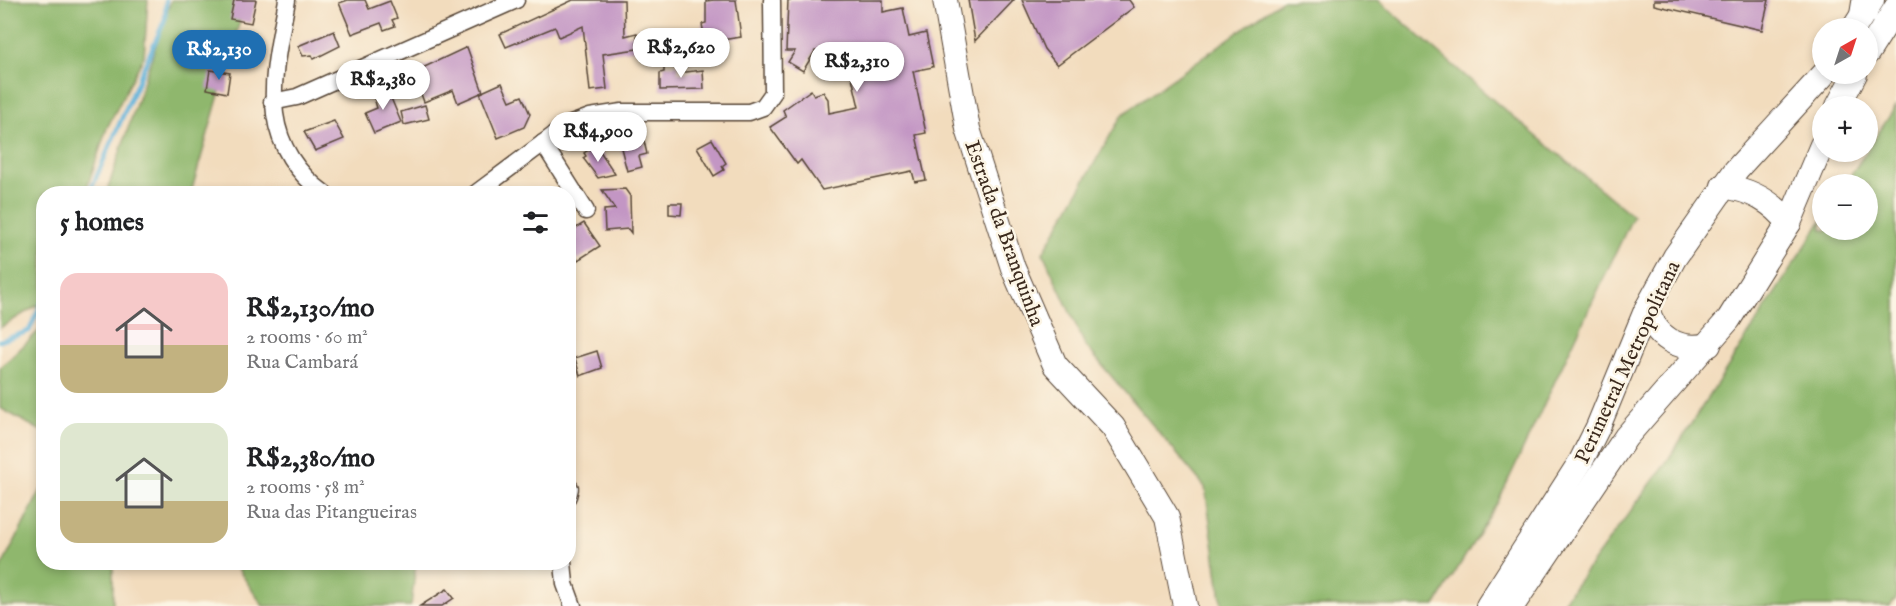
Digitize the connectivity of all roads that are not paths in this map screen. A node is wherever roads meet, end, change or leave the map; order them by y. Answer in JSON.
{"nodes":[{"id":1,"x":287,"y":0,"type":"edge"},
{"id":2,"x":516,"y":0,"type":"edge"},
{"id":3,"x":772,"y":0,"type":"edge"},
{"id":4,"x":945,"y":0,"type":"edge"},
{"id":5,"x":1896,"y":8,"type":"edge"},
{"id":6,"x":1878,"y":36,"type":"edge"},
{"id":7,"x":1815,"y":84,"type":"edge"},
{"id":8,"x":272,"y":102,"type":"junction"},
{"id":9,"x":543,"y":143,"type":"junction"},
{"id":10,"x":1816,"y":162,"type":"edge"},
{"id":11,"x":314,"y":186,"type":"edge"},
{"id":12,"x":486,"y":186,"type":"edge"},
{"id":13,"x":570,"y":186,"type":"edge"},
{"id":14,"x":1723,"y":186,"type":"junction"},
{"id":15,"x":576,"y":195,"type":"edge"},
{"id":16,"x":586,"y":211,"type":"dead end"},
{"id":17,"x":1789,"y":223,"type":"junction"},
{"id":18,"x":1647,"y":309,"type":"junction"},
{"id":19,"x":1709,"y":345,"type":"junction"},
{"id":20,"x":564,"y":570,"type":"edge"},
{"id":21,"x":573,"y":606,"type":"edge"},
{"id":22,"x":1185,"y":606,"type":"edge"},
{"id":23,"x":1488,"y":606,"type":"edge"},
{"id":24,"x":1512,"y":606,"type":"edge"}],
"edges":[{"from":1,"to":8,"type":"street"},
{"from":2,"to":8,"type":"street"},
{"from":3,"to":9,"type":"street"},
{"from":4,"to":22,"type":"main road","name":"Estrada da Branquinha"},
{"from":5,"to":6,"type":"main road"},
{"from":7,"to":14,"type":"main road","name":"Perimetral Metropolitana"},
{"from":8,"to":11,"type":"street"},
{"from":9,"to":12,"type":"street"},
{"from":9,"to":13,"type":"street"},
{"from":10,"to":17,"type":"main road","name":"Perimetral Metropolitana"},
{"from":14,"to":17,"type":"main road"},
{"from":14,"to":18,"type":"main road","name":"Perimetral Metropolitana"},
{"from":15,"to":16,"type":"street"},
{"from":17,"to":19,"type":"main road","name":"Perimetral Metropolitana"},
{"from":18,"to":19,"type":"main road"},
{"from":18,"to":23,"type":"main road","name":"Perimetral Metropolitana"},
{"from":19,"to":24,"type":"main road","name":"Perimetral Metropolitana"},
{"from":20,"to":21,"type":"street"}]}
